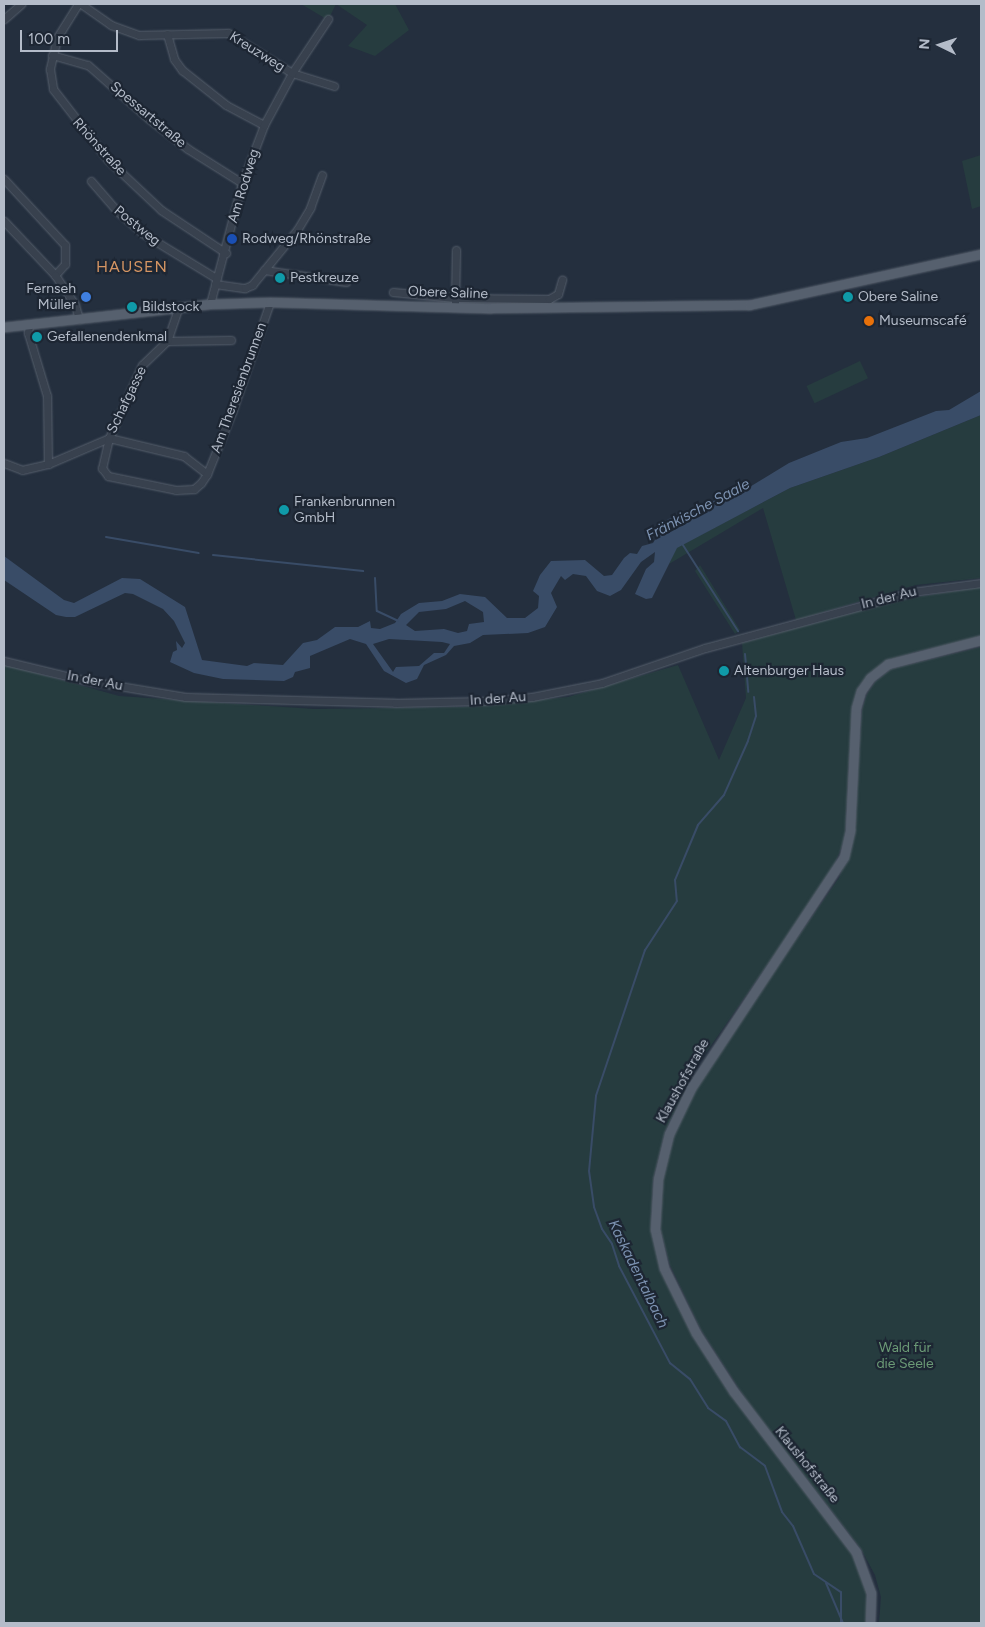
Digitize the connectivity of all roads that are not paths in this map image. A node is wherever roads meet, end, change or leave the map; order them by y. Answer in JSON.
{"nodes":[{"id":1,"x":21,"y":4,"type":"edge"},
{"id":2,"x":80,"y":4,"type":"edge"},
{"id":3,"x":4,"y":19,"type":"edge"},
{"id":4,"x":328,"y":20,"type":"dead end"},
{"id":5,"x":167,"y":34,"type":"junction"},
{"id":6,"x":52,"y":56,"type":"junction"},
{"id":7,"x":292,"y":73,"type":"junction"},
{"id":8,"x":334,"y":86,"type":"dead end"},
{"id":9,"x":264,"y":125,"type":"junction"},
{"id":10,"x":322,"y":175,"type":"dead end"},
{"id":11,"x":4,"y":179,"type":"edge"},
{"id":12,"x":91,"y":181,"type":"dead end"},
{"id":13,"x":242,"y":183,"type":"junction"},
{"id":14,"x":4,"y":220,"type":"edge"},
{"id":15,"x":456,"y":250,"type":"dead end"},
{"id":16,"x":226,"y":253,"type":"junction"},
{"id":17,"x":981,"y":254,"type":"edge"},
{"id":18,"x":264,"y":270,"type":"junction"},
{"id":19,"x":55,"y":275,"type":"junction"},
{"id":20,"x":562,"y":280,"type":"dead end"},
{"id":21,"x":215,"y":281,"type":"junction"},
{"id":22,"x":346,"y":282,"type":"dead end"},
{"id":23,"x":392,"y":292,"type":"dead end"},
{"id":24,"x":270,"y":302,"type":"junction"},
{"id":25,"x":455,"y":302,"type":"junction"},
{"id":26,"x":210,"y":304,"type":"junction"},
{"id":27,"x":179,"y":307,"type":"junction"},
{"id":28,"x":79,"y":319,"type":"junction"},
{"id":29,"x":29,"y":326,"type":"junction"},
{"id":30,"x":4,"y":327,"type":"edge"},
{"id":31,"x":231,"y":340,"type":"dead end"},
{"id":32,"x":167,"y":341,"type":"junction"},
{"id":33,"x":109,"y":438,"type":"junction"},
{"id":34,"x":4,"y":463,"type":"edge"},
{"id":35,"x":48,"y":464,"type":"junction"},
{"id":36,"x":207,"y":474,"type":"junction"},
{"id":37,"x":981,"y":583,"type":"edge"},
{"id":38,"x":981,"y":640,"type":"edge"},
{"id":39,"x":4,"y":661,"type":"edge"},
{"id":40,"x":870,"y":1623,"type":"edge"}],
"edges":[{"from":1,"to":3,"type":"street"},
{"from":2,"to":5,"type":"street","name":"Kreuzweg"},
{"from":2,"to":6,"type":"street","name":"Rhönstraße"},
{"from":4,"to":7,"type":"street","name":"Am Rodweg"},
{"from":5,"to":7,"type":"street","name":"Kreuzweg"},
{"from":5,"to":9,"type":"street"},
{"from":6,"to":13,"type":"street","name":"Spessartstraße"},
{"from":6,"to":16,"type":"street","name":"Rhönstraße"},
{"from":7,"to":8,"type":"street"},
{"from":7,"to":9,"type":"street","name":"Am Rodweg"},
{"from":9,"to":13,"type":"street","name":"Am Rodweg"},
{"from":10,"to":18,"type":"street"},
{"from":11,"to":19,"type":"street"},
{"from":12,"to":21,"type":"street","name":"Postweg"},
{"from":13,"to":16,"type":"street","name":"Am Rodweg"},
{"from":14,"to":19,"type":"street"},
{"from":15,"to":25,"type":"street"},
{"from":16,"to":21,"type":"street","name":"Am Rodweg"},
{"from":17,"to":25,"type":"main road","name":"Obere Saline"},
{"from":18,"to":21,"type":"street"},
{"from":18,"to":22,"type":"street"},
{"from":19,"to":28,"type":"street"},
{"from":20,"to":25,"type":"street","name":"Obere Saline"},
{"from":21,"to":26,"type":"street","name":"Am Rodweg"},
{"from":23,"to":25,"type":"street","name":"Obere Saline"},
{"from":24,"to":25,"type":"main road","name":"Obere Saline"},
{"from":24,"to":26,"type":"main road","name":"Obere Saline"},
{"from":24,"to":36,"type":"street","name":"Am Theresienbrunnen"},
{"from":26,"to":27,"type":"main road","name":"Obere Saline"},
{"from":27,"to":28,"type":"main road","name":"Obere Saline"},
{"from":27,"to":32,"type":"street","name":"Schafgasse"},
{"from":28,"to":29,"type":"main road","name":"Obere Saline"},
{"from":29,"to":30,"type":"main road","name":"Obere Saline"},
{"from":29,"to":35,"type":"street"},
{"from":31,"to":32,"type":"street"},
{"from":32,"to":33,"type":"street","name":"Schafgasse"},
{"from":33,"to":35,"type":"street","name":"Schafgasse"},
{"from":33,"to":36,"type":"street","name":"Am Theresienbrunnen"},
{"from":33,"to":36,"type":"street","name":"Am Theresienbrunnen"},
{"from":34,"to":35,"type":"street","name":"Schafgasse"},
{"from":37,"to":39,"type":"street","name":"In der Au"},
{"from":38,"to":40,"type":"main road","name":"Klaushofstraße"}]}
